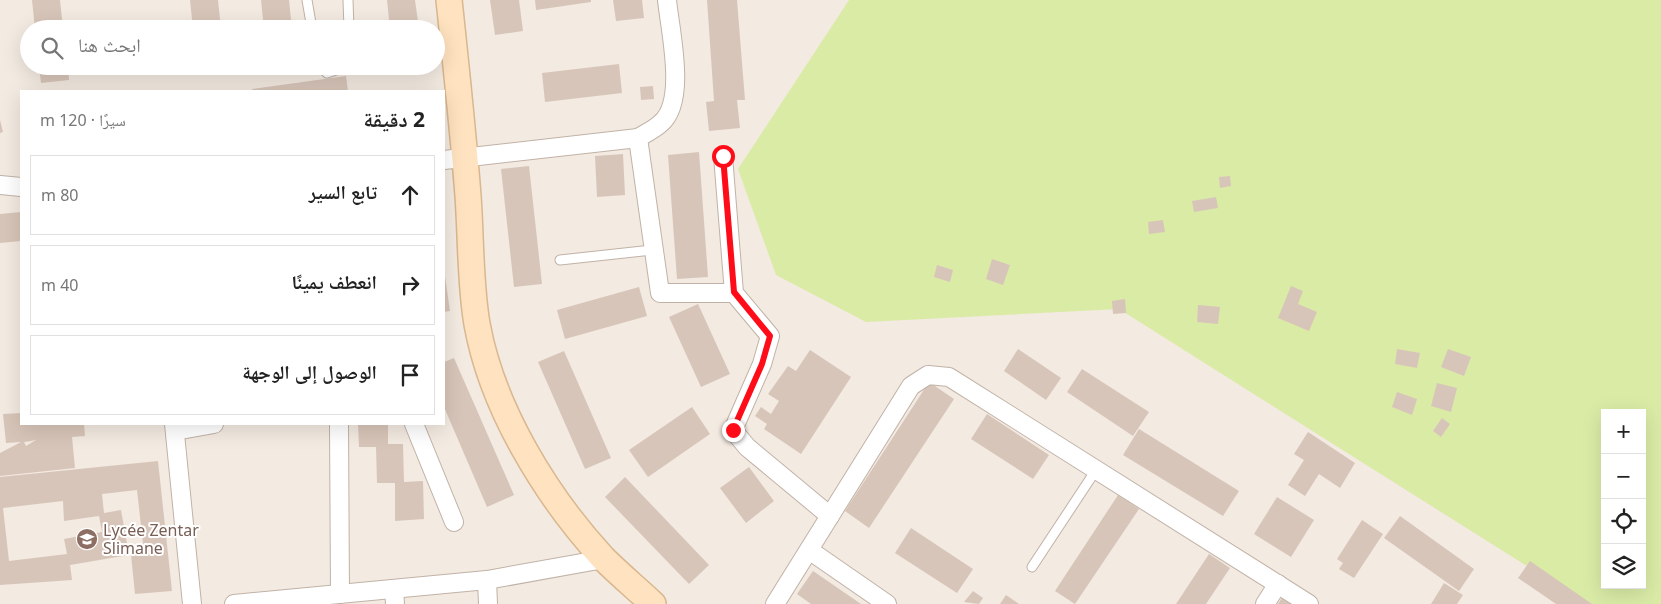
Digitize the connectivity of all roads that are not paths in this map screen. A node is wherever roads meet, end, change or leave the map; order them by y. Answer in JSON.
{"nodes":[{"id":1,"x":307,"y":0,"type":"edge"},
{"id":2,"x":348,"y":0,"type":"edge"},
{"id":3,"x":449,"y":0,"type":"edge"},
{"id":4,"x":667,"y":0,"type":"edge"},
{"id":5,"x":310,"y":20,"type":"edge"},
{"id":6,"x":349,"y":20,"type":"edge"},
{"id":7,"x":638,"y":138,"type":"junction"},
{"id":8,"x":723,"y":156,"type":"dead end"},
{"id":9,"x":454,"y":159,"type":"edge"},
{"id":10,"x":0,"y":185,"type":"edge"},
{"id":11,"x":20,"y":187,"type":"edge"},
{"id":12,"x":652,"y":250,"type":"junction"},
{"id":13,"x":560,"y":260,"type":"dead end"},
{"id":14,"x":734,"y":292,"type":"junction"},
{"id":15,"x":201,"y":425,"type":"edge"},
{"id":16,"x":339,"y":425,"type":"edge"},
{"id":17,"x":414,"y":425,"type":"edge"},
{"id":18,"x":174,"y":427,"type":"edge"},
{"id":19,"x":1096,"y":470,"type":"junction"},
{"id":20,"x":830,"y":516,"type":"junction"},
{"id":21,"x":454,"y":522,"type":"dead end"},
{"id":22,"x":809,"y":550,"type":"junction"},
{"id":23,"x":604,"y":559,"type":"junction"},
{"id":24,"x":1032,"y":567,"type":"dead end"},
{"id":25,"x":487,"y":580,"type":"junction"},
{"id":26,"x":1278,"y":584,"type":"junction"},
{"id":27,"x":340,"y":594,"type":"junction"},
{"id":28,"x":394,"y":596,"type":"edge"},
{"id":29,"x":192,"y":604,"type":"edge"},
{"id":30,"x":234,"y":604,"type":"edge"},
{"id":31,"x":488,"y":604,"type":"edge"},
{"id":32,"x":653,"y":604,"type":"edge"},
{"id":33,"x":775,"y":604,"type":"edge"},
{"id":34,"x":887,"y":604,"type":"edge"},
{"id":35,"x":1265,"y":604,"type":"edge"},
{"id":36,"x":1310,"y":604,"type":"edge"}],
"edges":[{"from":1,"to":5,"type":"lane"},
{"from":2,"to":6,"type":"lane"},
{"from":3,"to":9,"type":"main road"},
{"from":4,"to":7,"type":"street"},
{"from":7,"to":9,"type":"street"},
{"from":7,"to":12,"type":"street"},
{"from":8,"to":14,"type":"street"},
{"from":9,"to":23,"type":"main road"},
{"from":10,"to":11,"type":"street"},
{"from":12,"to":13,"type":"lane"},
{"from":12,"to":14,"type":"street"},
{"from":14,"to":20,"type":"street"},
{"from":15,"to":18,"type":"street"},
{"from":16,"to":27,"type":"street"},
{"from":17,"to":21,"type":"street"},
{"from":18,"to":29,"type":"street"},
{"from":19,"to":20,"type":"street"},
{"from":19,"to":24,"type":"lane"},
{"from":19,"to":26,"type":"street"},
{"from":20,"to":22,"type":"street"},
{"from":22,"to":33,"type":"street"},
{"from":22,"to":34,"type":"street"},
{"from":23,"to":25,"type":"street"},
{"from":23,"to":32,"type":"main road"},
{"from":25,"to":28,"type":"street"},
{"from":25,"to":31,"type":"street"},
{"from":26,"to":35,"type":"street"},
{"from":26,"to":36,"type":"street"},
{"from":27,"to":28,"type":"street"},
{"from":27,"to":30,"type":"street"}]}
